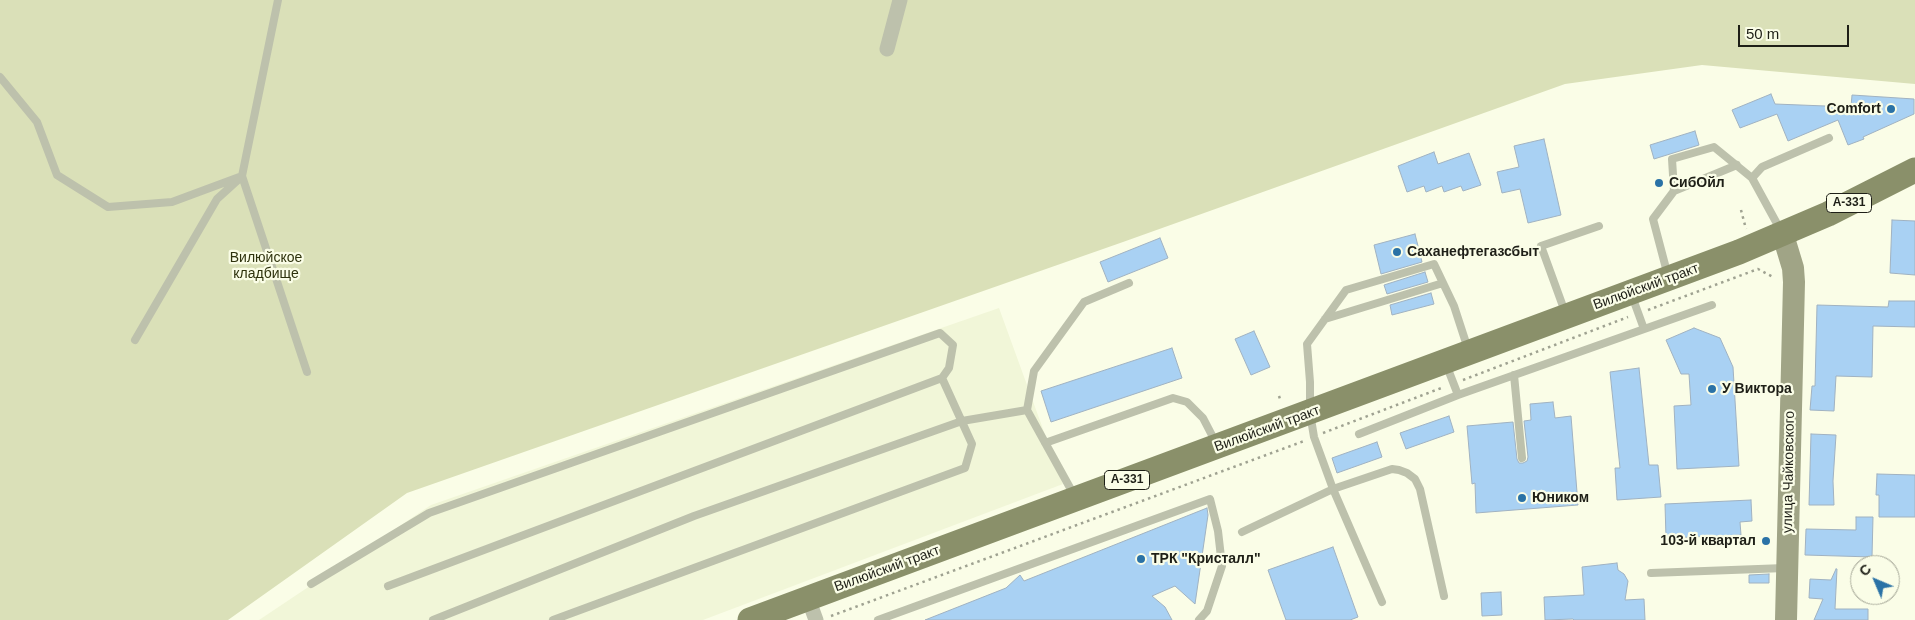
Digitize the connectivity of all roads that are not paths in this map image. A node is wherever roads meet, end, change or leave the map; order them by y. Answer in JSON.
{"nodes":[{"id":1,"x":278,"y":0,"type":"edge"},
{"id":2,"x":900,"y":0,"type":"edge"},
{"id":3,"x":887,"y":49,"type":"dead end"},
{"id":4,"x":0,"y":77,"type":"edge"},
{"id":5,"x":1829,"y":138,"type":"dead end"},
{"id":6,"x":1736,"y":165,"type":"junction"},
{"id":7,"x":1915,"y":170,"type":"edge"},
{"id":8,"x":242,"y":176,"type":"junction"},
{"id":9,"x":1752,"y":178,"type":"junction"},
{"id":10,"x":1674,"y":191,"type":"junction"},
{"id":11,"x":1600,"y":226,"type":"dead end"},
{"id":12,"x":1783,"y":235,"type":"junction"},
{"id":13,"x":1668,"y":278,"type":"junction"},
{"id":14,"x":1128,"y":283,"type":"dead end"},
{"id":15,"x":1443,"y":283,"type":"junction"},
{"id":16,"x":1635,"y":303,"type":"junction"},
{"id":17,"x":1712,"y":305,"type":"dead end"},
{"id":18,"x":1566,"y":316,"type":"junction"},
{"id":19,"x":1325,"y":319,"type":"junction"},
{"id":20,"x":1644,"y":329,"type":"junction"},
{"id":21,"x":135,"y":340,"type":"dead end"},
{"id":22,"x":1469,"y":353,"type":"junction"},
{"id":23,"x":307,"y":372,"type":"dead end"},
{"id":24,"x":1449,"y":372,"type":"junction"},
{"id":25,"x":1514,"y":375,"type":"junction"},
{"id":26,"x":942,"y":378,"type":"junction"},
{"id":27,"x":1458,"y":396,"type":"junction"},
{"id":28,"x":1027,"y":410,"type":"junction"},
{"id":29,"x":1310,"y":412,"type":"junction"},
{"id":30,"x":962,"y":421,"type":"junction"},
{"id":31,"x":1359,"y":434,"type":"dead end"},
{"id":32,"x":1045,"y":443,"type":"junction"},
{"id":33,"x":1218,"y":447,"type":"junction"},
{"id":34,"x":1522,"y":458,"type":"dead end"},
{"id":35,"x":1333,"y":489,"type":"junction"},
{"id":36,"x":1076,"y":499,"type":"junction"},
{"id":37,"x":1242,"y":532,"type":"dead end"},
{"id":38,"x":1787,"y":568,"type":"junction"},
{"id":39,"x":1651,"y":573,"type":"dead end"},
{"id":40,"x":311,"y":584,"type":"dead end"},
{"id":41,"x":388,"y":586,"type":"dead end"},
{"id":42,"x":1444,"y":596,"type":"dead end"},
{"id":43,"x":1382,"y":602,"type":"dead end"},
{"id":44,"x":818,"y":612,"type":"edge"},
{"id":45,"x":433,"y":620,"type":"edge"},
{"id":46,"x":553,"y":620,"type":"edge"},
{"id":47,"x":750,"y":620,"type":"edge"},
{"id":48,"x":878,"y":620,"type":"edge"},
{"id":49,"x":1199,"y":620,"type":"edge"},
{"id":50,"x":1786,"y":620,"type":"edge"}],
"edges":[{"from":1,"to":8,"type":"lane"},
{"from":2,"to":3,"type":"street"},
{"from":4,"to":8,"type":"lane"},
{"from":5,"to":9,"type":"lane"},
{"from":6,"to":9,"type":"lane"},
{"from":6,"to":10,"type":"lane"},
{"from":6,"to":10,"type":"lane"},
{"from":7,"to":12,"type":"main road","number":"А-331"},
{"from":8,"to":21,"type":"lane"},
{"from":8,"to":23,"type":"lane"},
{"from":9,"to":12,"type":"lane"},
{"from":10,"to":13,"type":"lane"},
{"from":11,"to":18,"type":"lane"},
{"from":12,"to":13,"type":"main road","name":"Вилюйский тракт","number":"А-331"},
{"from":12,"to":38,"type":"main road","name":"улица Чайковского"},
{"from":13,"to":16,"type":"main road","name":"Вилюйский тракт","number":"А-331"},
{"from":14,"to":28,"type":"lane"},
{"from":15,"to":19,"type":"lane"},
{"from":15,"to":19,"type":"lane"},
{"from":15,"to":22,"type":"lane"},
{"from":16,"to":18,"type":"main road","name":"Вилюйский тракт","number":"А-331"},
{"from":16,"to":20,"type":"lane"},
{"from":17,"to":20,"type":"lane"},
{"from":18,"to":22,"type":"main road","name":"Вилюйский тракт","number":"А-331"},
{"from":19,"to":29,"type":"lane"},
{"from":20,"to":25,"type":"lane"},
{"from":22,"to":24,"type":"main road","name":"Вилюйский тракт","number":"А-331"},
{"from":24,"to":27,"type":"lane"},
{"from":24,"to":29,"type":"main road","name":"Вилюйский тракт","number":"А-331"},
{"from":25,"to":27,"type":"lane"},
{"from":25,"to":34,"type":"lane"},
{"from":26,"to":30,"type":"lane"},
{"from":26,"to":40,"type":"lane"},
{"from":26,"to":41,"type":"lane"},
{"from":27,"to":31,"type":"lane"},
{"from":28,"to":30,"type":"lane"},
{"from":28,"to":32,"type":"lane"},
{"from":29,"to":33,"type":"main road","name":"Вилюйский тракт","number":"А-331"},
{"from":29,"to":35,"type":"lane"},
{"from":30,"to":45,"type":"lane"},
{"from":30,"to":46,"type":"lane"},
{"from":32,"to":33,"type":"lane"},
{"from":32,"to":36,"type":"lane"},
{"from":33,"to":36,"type":"main road","name":"Вилюйский тракт","number":"А-331"},
{"from":35,"to":37,"type":"lane"},
{"from":35,"to":42,"type":"lane"},
{"from":35,"to":43,"type":"lane"},
{"from":36,"to":44,"type":"main road","name":"Вилюйский тракт","number":"А-331"},
{"from":38,"to":39,"type":"lane"},
{"from":38,"to":50,"type":"main road","name":"улица Чайковского"},
{"from":44,"to":47,"type":"main road","name":"Вилюйский тракт","number":"А-331"},
{"from":48,"to":49,"type":"lane"}]}
